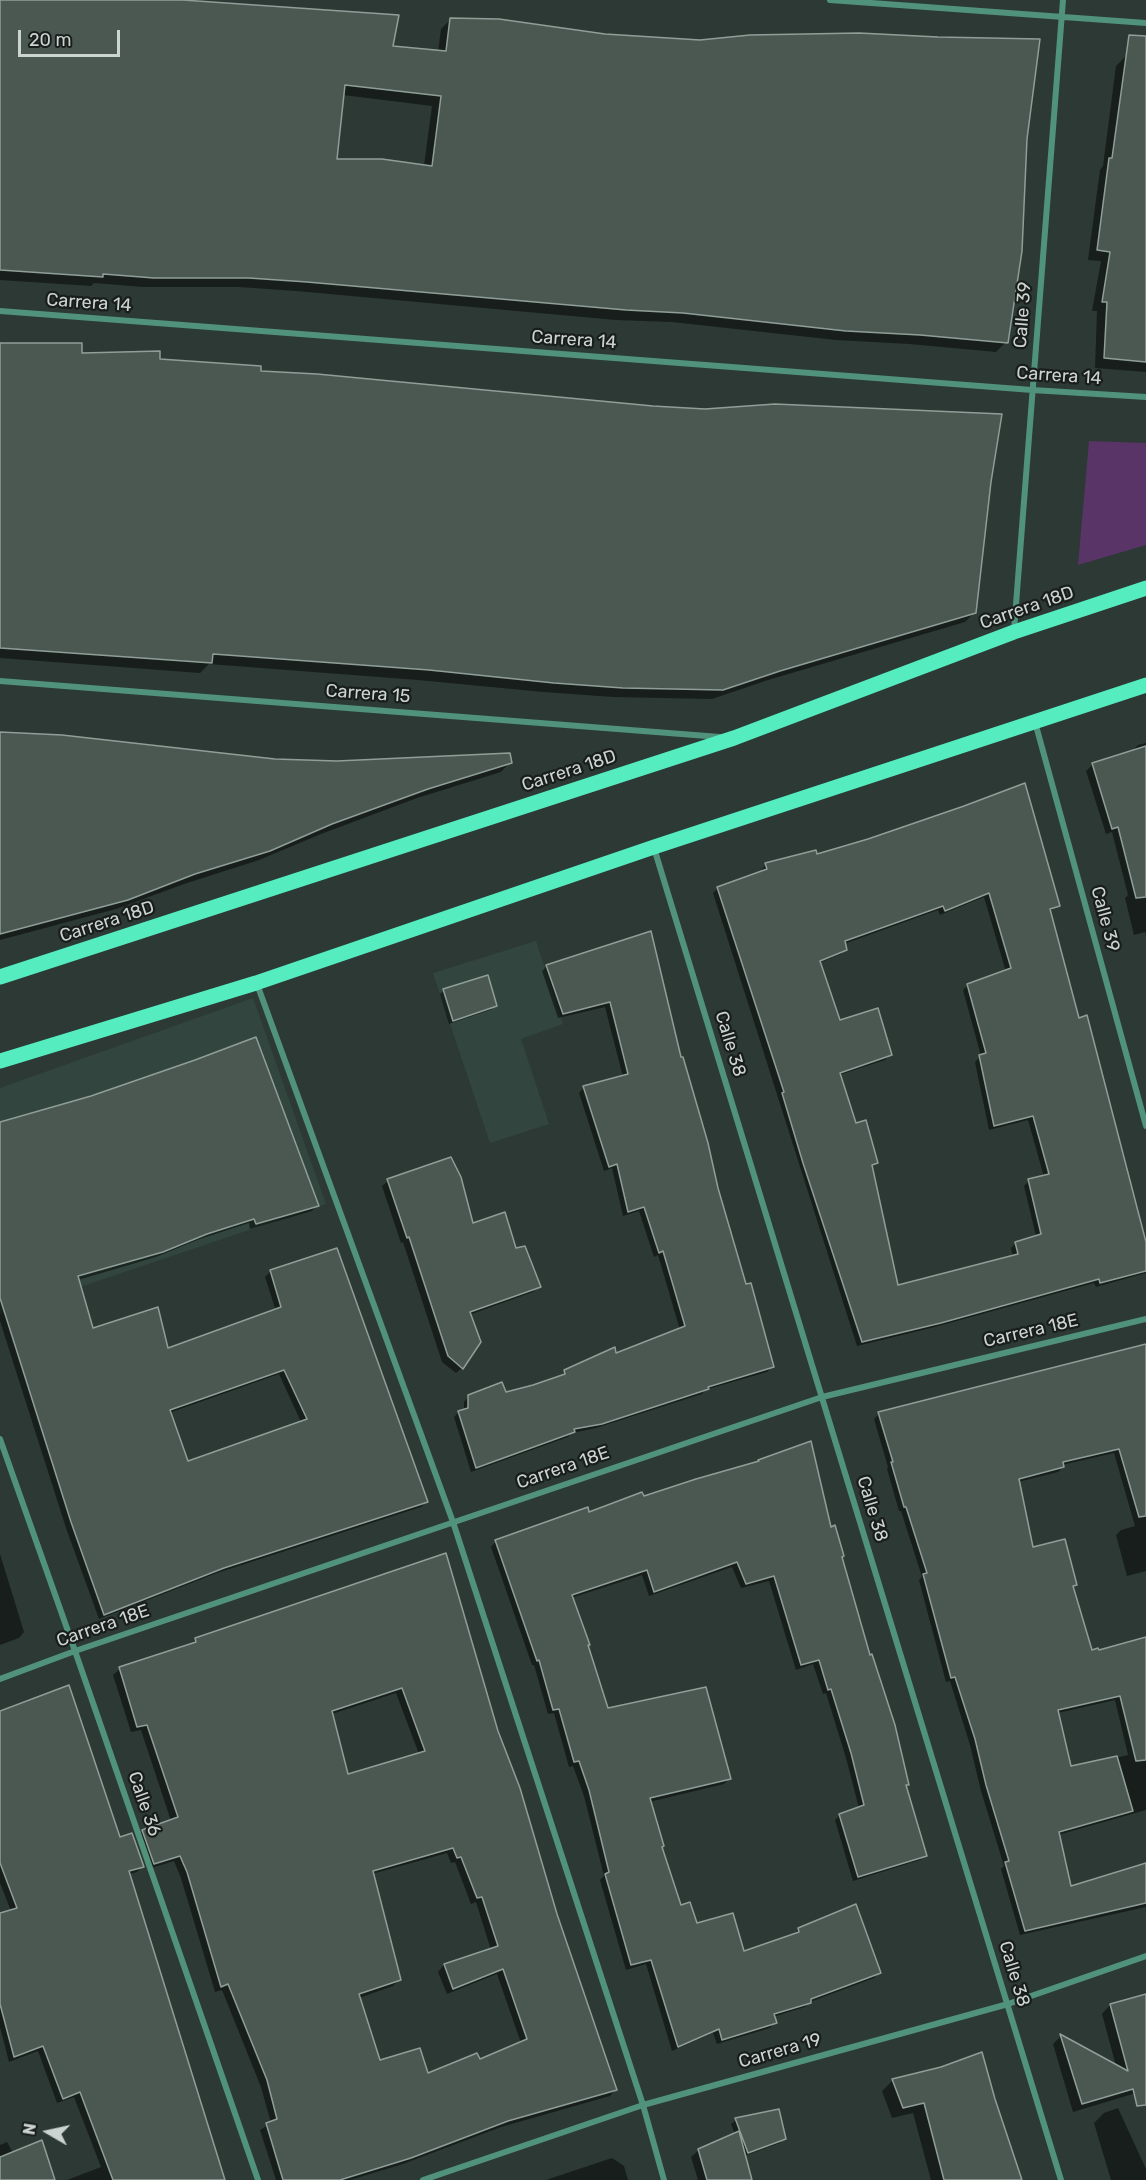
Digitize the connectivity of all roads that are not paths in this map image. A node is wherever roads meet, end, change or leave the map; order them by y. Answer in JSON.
{"nodes":[{"id":1,"x":830,"y":0,"type":"edge"},
{"id":2,"x":1063,"y":0,"type":"edge"},
{"id":3,"x":1062,"y":18,"type":"junction"},
{"id":4,"x":1146,"y":23,"type":"edge"},
{"id":5,"x":0,"y":311,"type":"edge"},
{"id":6,"x":1032,"y":390,"type":"junction"},
{"id":7,"x":1146,"y":397,"type":"edge"},
{"id":8,"x":1146,"y":588,"type":"edge"},
{"id":9,"x":1014,"y":632,"type":"junction"},
{"id":10,"x":0,"y":681,"type":"edge"},
{"id":11,"x":1146,"y":685,"type":"edge"},
{"id":12,"x":1035,"y":721,"type":"junction"},
{"id":13,"x":734,"y":738,"type":"junction"},
{"id":14,"x":654,"y":847,"type":"junction"},
{"id":15,"x":0,"y":977,"type":"edge"},
{"id":16,"x":256,"y":983,"type":"junction"},
{"id":17,"x":0,"y":1061,"type":"edge"},
{"id":18,"x":1146,"y":1126,"type":"edge"},
{"id":19,"x":1146,"y":1319,"type":"edge"},
{"id":20,"x":822,"y":1396,"type":"junction"},
{"id":21,"x":0,"y":1439,"type":"edge"},
{"id":22,"x":453,"y":1522,"type":"junction"},
{"id":23,"x":75,"y":1651,"type":"junction"},
{"id":24,"x":0,"y":1679,"type":"edge"},
{"id":25,"x":1146,"y":1956,"type":"edge"},
{"id":26,"x":1008,"y":2004,"type":"junction"},
{"id":27,"x":643,"y":2105,"type":"junction"},
{"id":28,"x":258,"y":2180,"type":"edge"},
{"id":29,"x":423,"y":2180,"type":"edge"},
{"id":30,"x":664,"y":2180,"type":"edge"},
{"id":31,"x":1061,"y":2180,"type":"edge"}],
"edges":[{"from":1,"to":3,"type":"street"},
{"from":2,"to":3,"type":"street","name":"Calle 39"},
{"from":3,"to":4,"type":"street"},
{"from":3,"to":6,"type":"street","name":"Calle 39"},
{"from":5,"to":6,"type":"street","name":"Carrera 14"},
{"from":6,"to":7,"type":"street","name":"Carrera 14"},
{"from":6,"to":9,"type":"street","name":"Calle 39"},
{"from":8,"to":9,"type":"main road","name":"Carrera 18D"},
{"from":9,"to":13,"type":"main road","name":"Carrera 18D"},
{"from":10,"to":13,"type":"street","name":"Carrera 15"},
{"from":11,"to":12,"type":"main road"},
{"from":12,"to":14,"type":"main road"},
{"from":12,"to":18,"type":"street","name":"Calle 39"},
{"from":13,"to":15,"type":"main road","name":"Carrera 18D"},
{"from":14,"to":16,"type":"main road"},
{"from":14,"to":20,"type":"street","name":"Calle 38"},
{"from":16,"to":17,"type":"main road"},
{"from":16,"to":22,"type":"street"},
{"from":19,"to":20,"type":"street","name":"Carrera 18E"},
{"from":20,"to":22,"type":"street","name":"Carrera 18E"},
{"from":20,"to":26,"type":"street","name":"Calle 38"},
{"from":21,"to":23,"type":"street","name":"Calle 36"},
{"from":22,"to":23,"type":"street","name":"Carrera 18E"},
{"from":22,"to":27,"type":"street"},
{"from":23,"to":24,"type":"street","name":"Carrera 18E"},
{"from":23,"to":28,"type":"street","name":"Calle 36"},
{"from":25,"to":26,"type":"street","name":"Carrera 19"},
{"from":26,"to":27,"type":"street","name":"Carrera 19"},
{"from":26,"to":31,"type":"street","name":"Calle 38"},
{"from":27,"to":29,"type":"street","name":"Carrera 19"},
{"from":27,"to":30,"type":"street"}]}
